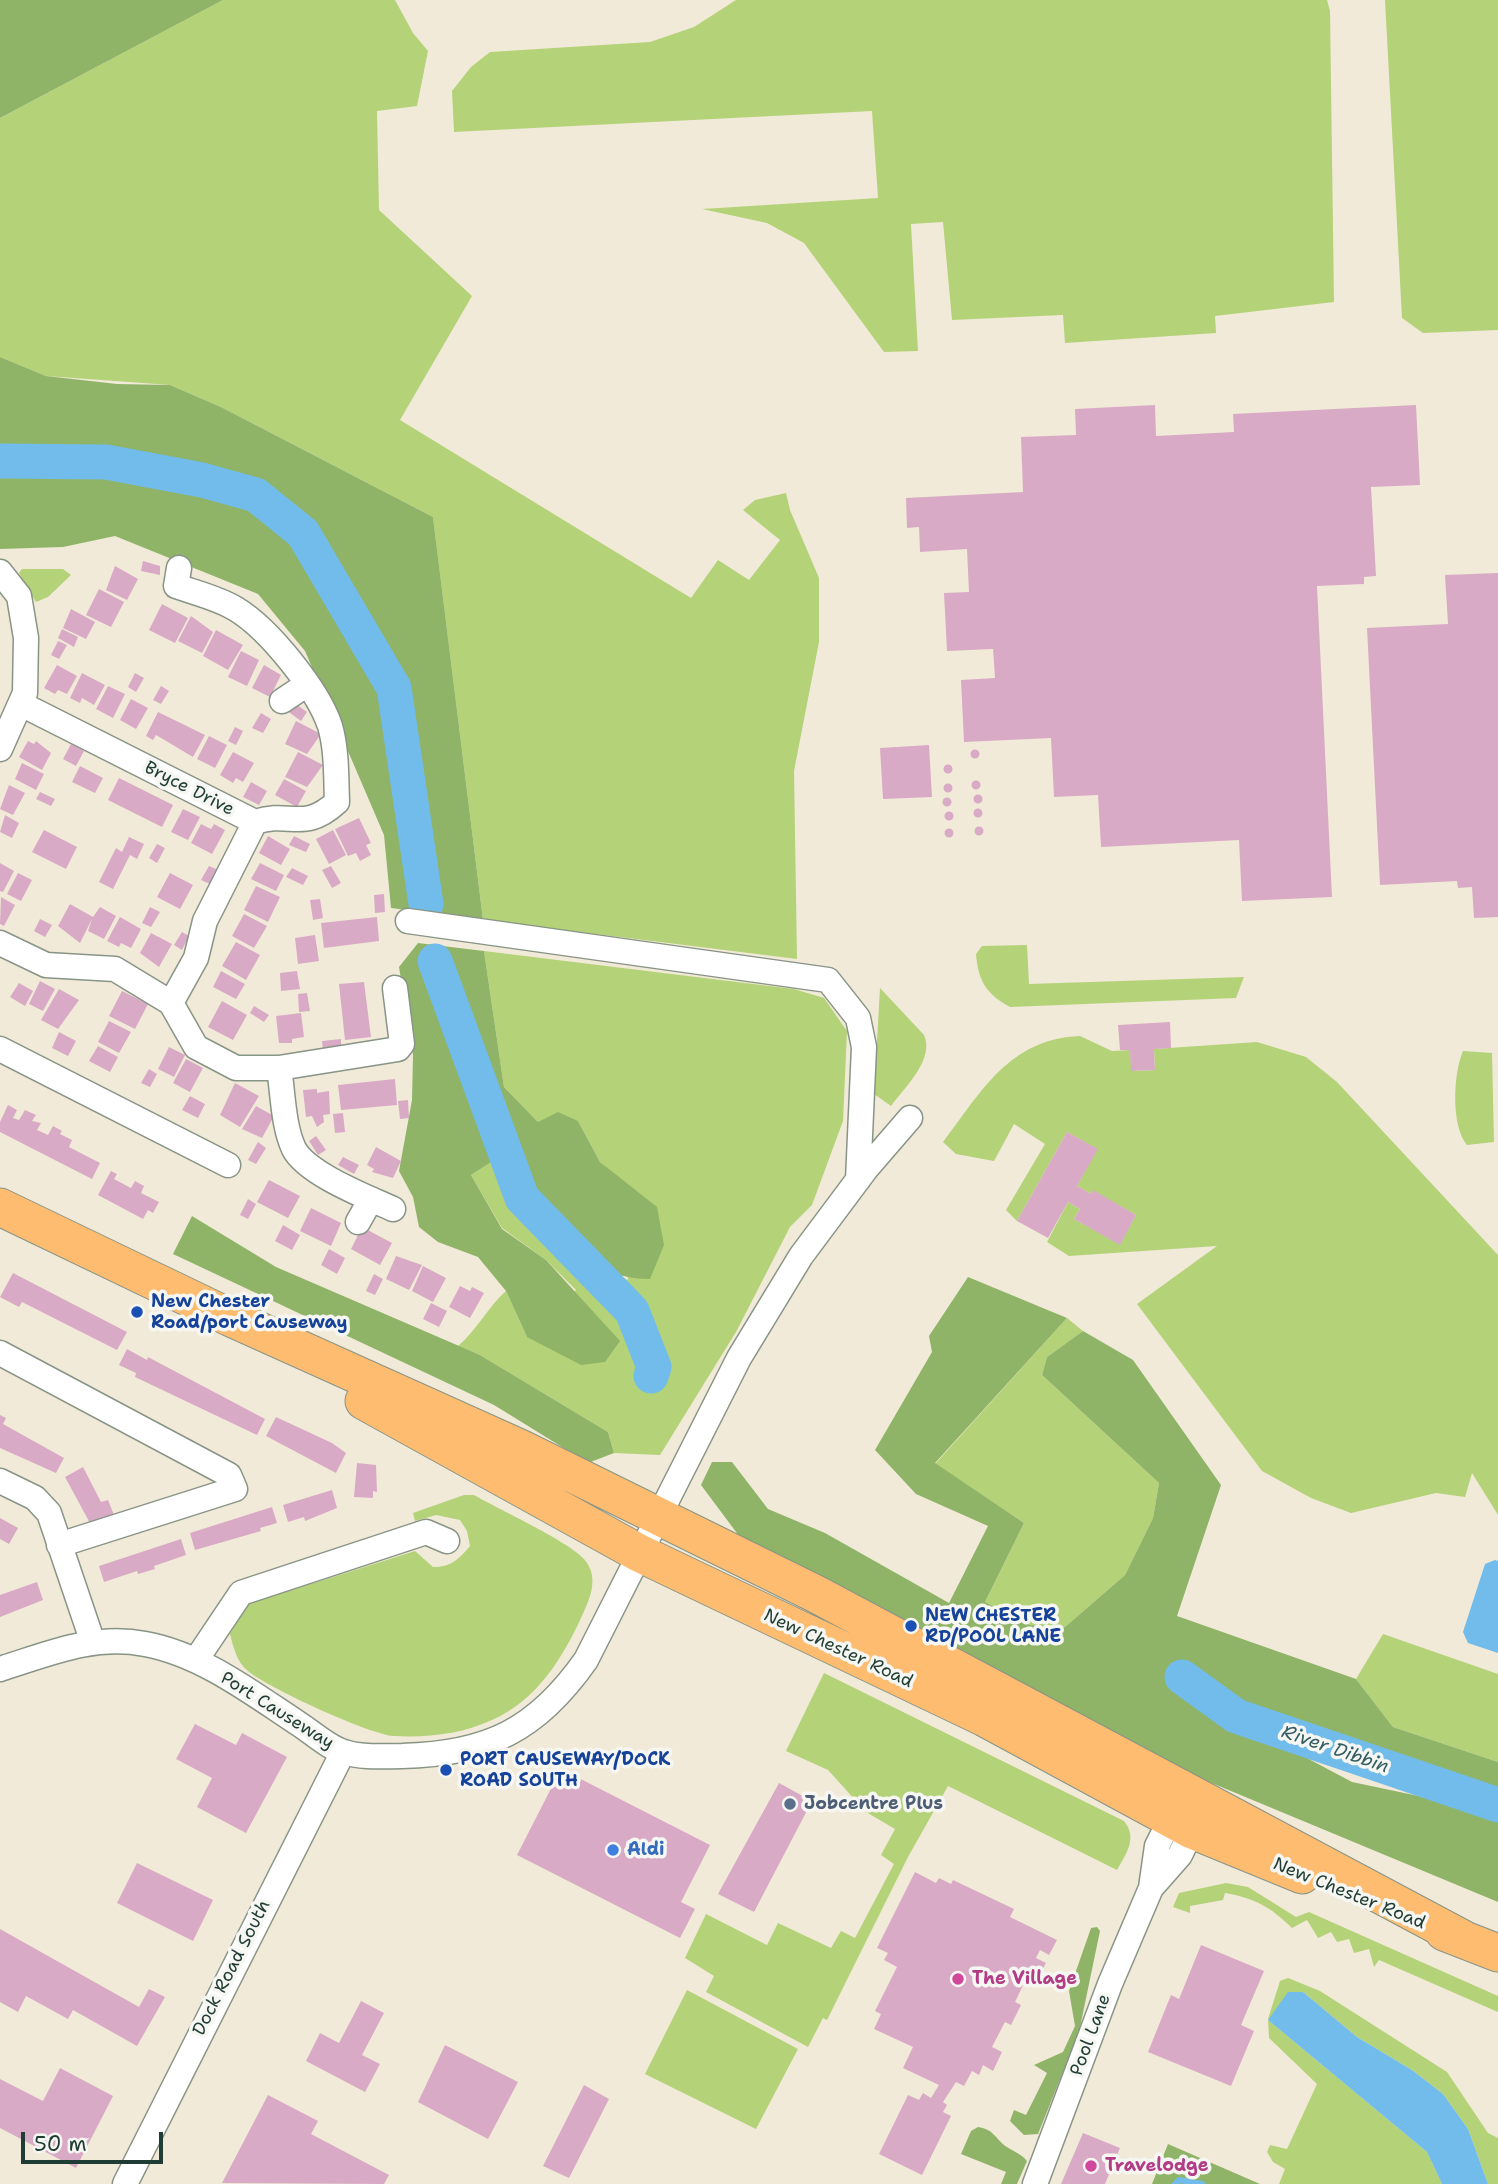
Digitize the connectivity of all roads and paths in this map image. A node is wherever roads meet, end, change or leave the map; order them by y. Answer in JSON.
{"nodes":[{"id":1,"x":179,"y":568,"type":"dead end"},
{"id":2,"x":0,"y":572,"type":"edge"},
{"id":3,"x":306,"y":685,"type":"junction"},
{"id":4,"x":282,"y":701,"type":"dead end"},
{"id":5,"x":21,"y":704,"type":"junction"},
{"id":6,"x":0,"y":749,"type":"edge"},
{"id":7,"x":255,"y":822,"type":"junction"},
{"id":8,"x":408,"y":921,"type":"dead end"},
{"id":9,"x":0,"y":943,"type":"edge"},
{"id":10,"x":395,"y":988,"type":"dead end"},
{"id":11,"x":171,"y":1003,"type":"junction"},
{"id":12,"x":0,"y":1049,"type":"edge"},
{"id":13,"x":279,"y":1068,"type":"junction"},
{"id":14,"x":910,"y":1118,"type":"dead end"},
{"id":15,"x":228,"y":1165,"type":"dead end"},
{"id":16,"x":858,"y":1180,"type":"junction"},
{"id":17,"x":0,"y":1201,"type":"edge"},
{"id":18,"x":0,"y":1207,"type":"edge"},
{"id":19,"x":33,"y":1221,"type":"junction"},
{"id":20,"x":358,"y":1222,"type":"dead end"},
{"id":21,"x":232,"y":1318,"type":"junction"},
{"id":22,"x":0,"y":1353,"type":"edge"},
{"id":23,"x":0,"y":1481,"type":"edge"},
{"id":24,"x":657,"y":1517,"type":"junction"},
{"id":25,"x":447,"y":1541,"type":"dead end"},
{"id":26,"x":59,"y":1545,"type":"junction"},
{"id":27,"x":639,"y":1553,"type":"junction"},
{"id":28,"x":92,"y":1640,"type":"junction"},
{"id":29,"x":196,"y":1660,"type":"junction"},
{"id":30,"x":0,"y":1669,"type":"edge"},
{"id":31,"x":343,"y":1752,"type":"junction"},
{"id":32,"x":1185,"y":1815,"type":"junction"},
{"id":33,"x":1482,"y":1947,"type":"edge"},
{"id":34,"x":125,"y":2184,"type":"edge"},
{"id":35,"x":1035,"y":2184,"type":"edge"}],
"edges":[{"from":1,"to":3,"type":"street"},
{"from":2,"to":5,"type":"street"},
{"from":3,"to":4,"type":"street"},
{"from":3,"to":7,"type":"street"},
{"from":5,"to":6,"type":"street"},
{"from":5,"to":7,"type":"street","name":"Bryce Drive"},
{"from":7,"to":11,"type":"street","name":"Bryce Drive"},
{"from":8,"to":16,"type":"street"},
{"from":9,"to":11,"type":"street"},
{"from":10,"to":13,"type":"street"},
{"from":11,"to":13,"type":"street"},
{"from":12,"to":15,"type":"street"},
{"from":13,"to":20,"type":"street"},
{"from":14,"to":16,"type":"street","name":"Port Causeway"},
{"from":16,"to":24,"type":"street","name":"Port Causeway"},
{"from":17,"to":19,"type":"highway","name":"New Chester Road"},
{"from":18,"to":19,"type":"highway","name":"New Chester Road"},
{"from":19,"to":21,"type":"highway","name":"New Chester Road"},
{"from":21,"to":24,"type":"highway","name":"New Chester Road"},
{"from":21,"to":27,"type":"highway","name":"New Chester Road"},
{"from":22,"to":26,"type":"street"},
{"from":23,"to":26,"type":"street"},
{"from":24,"to":27,"type":"street","name":"Port Causeway"},
{"from":24,"to":32,"type":"highway","name":"New Chester Road"},
{"from":25,"to":29,"type":"street"},
{"from":26,"to":28,"type":"street"},
{"from":27,"to":31,"type":"street","name":"Port Causeway"},
{"from":27,"to":32,"type":"highway","name":"New Chester Road"},
{"from":28,"to":29,"type":"street","name":"Port Causeway"},
{"from":28,"to":30,"type":"street","name":"Port Causeway"},
{"from":29,"to":31,"type":"street","name":"Port Causeway"},
{"from":31,"to":34,"type":"street","name":"Dock Road South"},
{"from":32,"to":33,"type":"highway","name":"New Chester Road"},
{"from":32,"to":35,"type":"street","name":"Pool Lane"}]}
